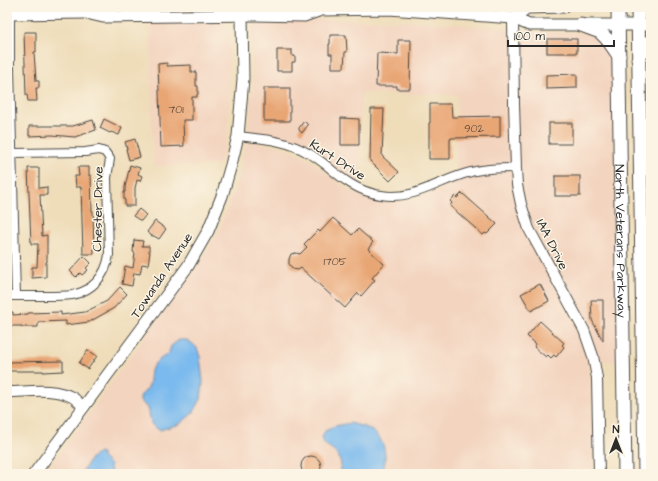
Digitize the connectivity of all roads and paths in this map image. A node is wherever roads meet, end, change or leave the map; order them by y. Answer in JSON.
{"nodes":[{"id":1,"x":115,"y":7,"type":"edge"},
{"id":2,"x":564,"y":7,"type":"edge"},
{"id":3,"x":618,"y":7,"type":"edge"},
{"id":4,"x":638,"y":7,"type":"edge"},
{"id":5,"x":317,"y":9,"type":"edge"},
{"id":6,"x":242,"y":10,"type":"edge"},
{"id":7,"x":86,"y":13,"type":"junction"},
{"id":8,"x":9,"y":14,"type":"edge"},
{"id":9,"x":512,"y":18,"type":"junction"},
{"id":10,"x":582,"y":25,"type":"junction"},
{"id":11,"x":618,"y":25,"type":"junction"},
{"id":12,"x":644,"y":25,"type":"edge"},
{"id":13,"x":651,"y":40,"type":"edge"},
{"id":14,"x":619,"y":56,"type":"junction"},
{"id":15,"x":638,"y":59,"type":"junction"},
{"id":16,"x":238,"y":136,"type":"junction"},
{"id":17,"x":12,"y":153,"type":"junction"},
{"id":18,"x":516,"y":168,"type":"junction"},
{"id":19,"x":7,"y":296,"type":"edge"},
{"id":20,"x":16,"y":296,"type":"junction"},
{"id":21,"x":7,"y":392,"type":"edge"},
{"id":22,"x":84,"y":407,"type":"junction"},
{"id":23,"x":34,"y":474,"type":"edge"},
{"id":24,"x":599,"y":474,"type":"edge"},
{"id":25,"x":625,"y":474,"type":"edge"},
{"id":26,"x":645,"y":474,"type":"edge"}],
"edges":[{"from":1,"to":7,"type":"main road"},
{"from":2,"to":9,"type":"main road"},
{"from":3,"to":11,"type":"highway","name":"North Veterans Parkway"},
{"from":4,"to":12,"type":"highway","name":"North Veterans Parkway"},
{"from":5,"to":6,"type":"main road"},
{"from":5,"to":9,"type":"main road"},
{"from":6,"to":7,"type":"main road"},
{"from":6,"to":16,"type":"main road","name":"Towanda Avenue"},
{"from":7,"to":8,"type":"main road"},
{"from":8,"to":17,"type":"street"},
{"from":9,"to":10,"type":"main road"},
{"from":9,"to":18,"type":"street","name":"IAA Drive"},
{"from":10,"to":11,"type":"main road"},
{"from":10,"to":14,"type":"highway"},
{"from":11,"to":12,"type":"main road"},
{"from":11,"to":14,"type":"highway","name":"North Veterans Parkway"},
{"from":12,"to":15,"type":"highway","name":"North Veterans Parkway"},
{"from":13,"to":15,"type":"highway"},
{"from":14,"to":25,"type":"highway","name":"North Veterans Parkway"},
{"from":15,"to":26,"type":"highway","name":"North Veterans Parkway"},
{"from":16,"to":18,"type":"street","name":"Kurt Drive"},
{"from":16,"to":22,"type":"main road","name":"Towanda Avenue"},
{"from":17,"to":20,"type":"street"},
{"from":17,"to":20,"type":"street","name":"Chester Drive"},
{"from":18,"to":24,"type":"street","name":"IAA Drive"},
{"from":19,"to":20,"type":"street"},
{"from":21,"to":22,"type":"street"},
{"from":22,"to":23,"type":"main road","name":"Towanda Avenue"}]}
